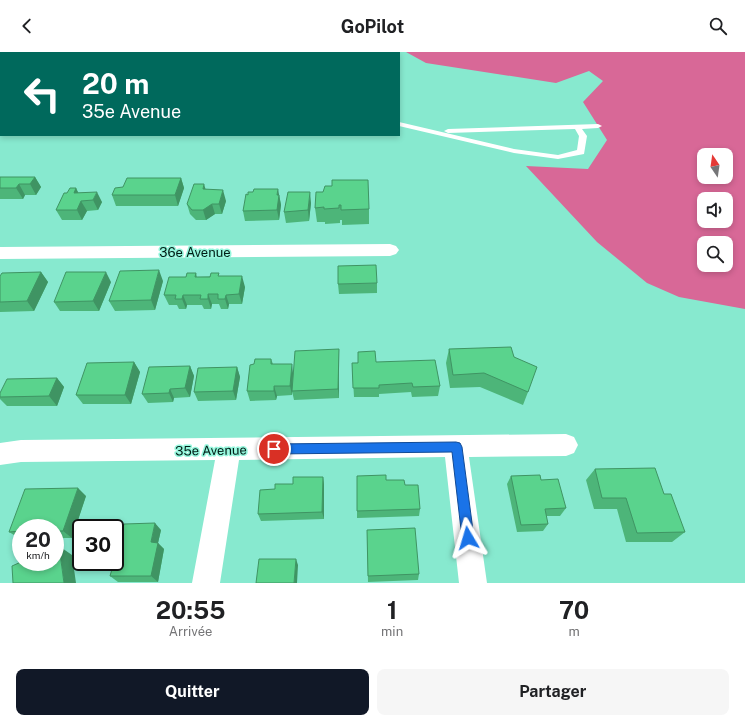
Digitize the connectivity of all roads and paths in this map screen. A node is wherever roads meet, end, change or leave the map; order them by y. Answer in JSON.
{"nodes":[{"id":1,"x":400,"y":124,"type":"edge"},
{"id":2,"x":598,"y":126,"type":"dead end"},
{"id":3,"x":578,"y":128,"type":"junction"},
{"id":4,"x":434,"y":131,"type":"junction"},
{"id":5,"x":390,"y":250,"type":"dead end"},
{"id":6,"x":0,"y":253,"type":"edge"},
{"id":7,"x":566,"y":445,"type":"dead end"},
{"id":8,"x":456,"y":447,"type":"junction"},
{"id":9,"x":229,"y":450,"type":"junction"},
{"id":10,"x":0,"y":454,"type":"edge"},
{"id":11,"x":206,"y":583,"type":"edge"},
{"id":12,"x":474,"y":583,"type":"edge"}],
"edges":[{"from":1,"to":4,"type":"lane"},
{"from":2,"to":3,"type":"lane"},
{"from":3,"to":4,"type":"lane"},
{"from":3,"to":4,"type":"lane"},
{"from":5,"to":6,"type":"street","name":"36e Avenue"},
{"from":7,"to":8,"type":"street","name":"35e Avenue"},
{"from":8,"to":9,"type":"street","name":"35e Avenue"},
{"from":8,"to":12,"type":"street"},
{"from":9,"to":10,"type":"street","name":"35e Avenue"},
{"from":9,"to":11,"type":"street"}]}
